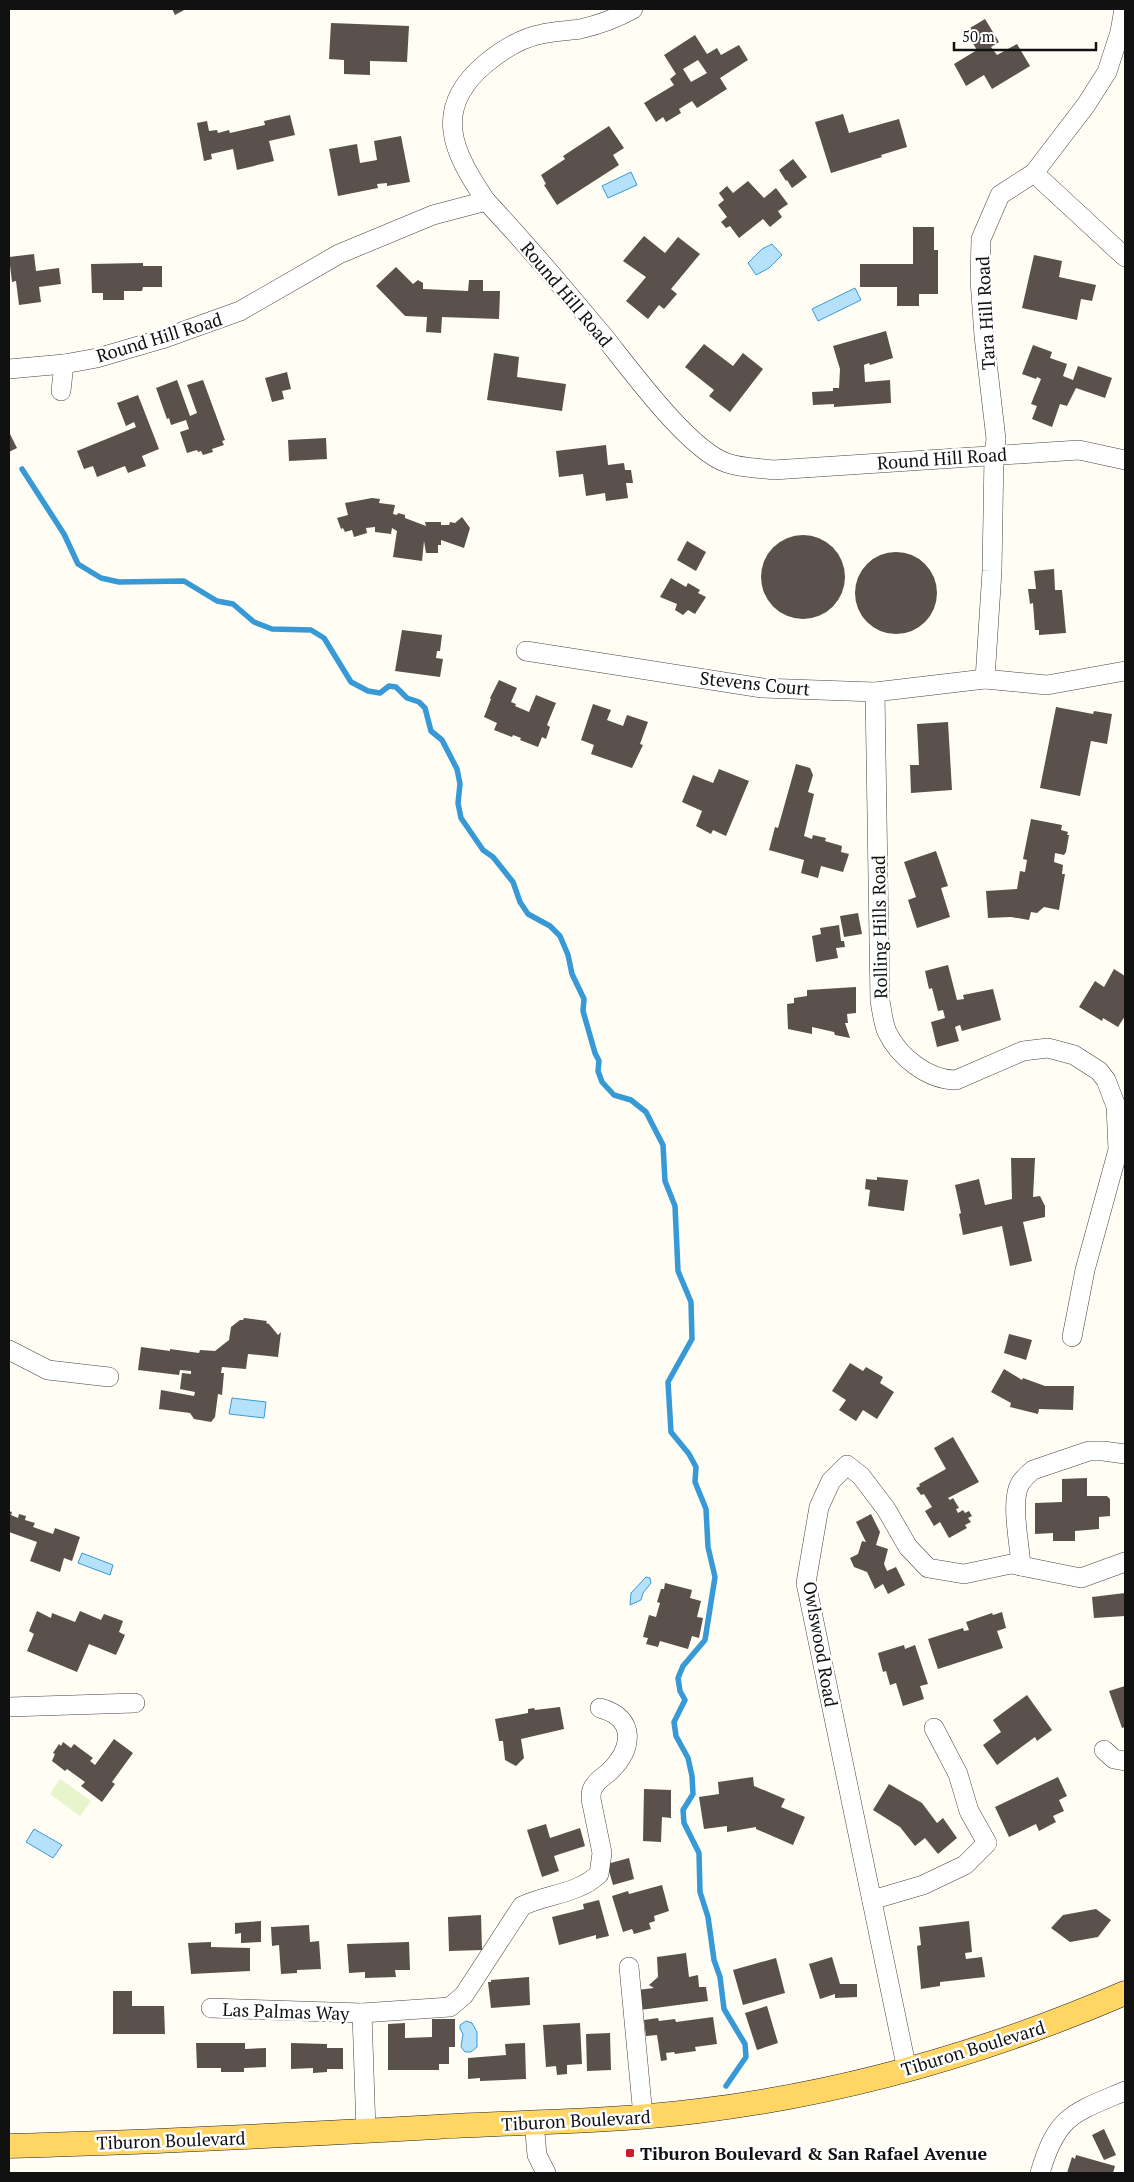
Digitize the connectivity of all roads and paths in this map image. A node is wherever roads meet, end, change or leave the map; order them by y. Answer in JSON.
{"nodes":[{"id":1,"x":633,"y":9,"type":"edge"},
{"id":2,"x":1124,"y":9,"type":"edge"},
{"id":3,"x":1034,"y":173,"type":"junction"},
{"id":4,"x":486,"y":201,"type":"junction"},
{"id":5,"x":1125,"y":257,"type":"edge"},
{"id":6,"x":64,"y":364,"type":"junction"},
{"id":7,"x":9,"y":369,"type":"edge"},
{"id":8,"x":61,"y":391,"type":"dead end"},
{"id":9,"x":994,"y":455,"type":"junction"},
{"id":10,"x":1125,"y":460,"type":"edge"},
{"id":11,"x":526,"y":651,"type":"dead end"},
{"id":12,"x":1125,"y":671,"type":"edge"},
{"id":13,"x":985,"y":678,"type":"junction"},
{"id":14,"x":875,"y":692,"type":"junction"},
{"id":15,"x":1072,"y":1337,"type":"dead end"},
{"id":16,"x":9,"y":1350,"type":"edge"},
{"id":17,"x":109,"y":1377,"type":"dead end"},
{"id":18,"x":1125,"y":1454,"type":"edge"},
{"id":19,"x":1125,"y":1562,"type":"edge"},
{"id":20,"x":1020,"y":1566,"type":"junction"},
{"id":21,"x":135,"y":1703,"type":"dead end"},
{"id":22,"x":9,"y":1707,"type":"edge"},
{"id":23,"x":600,"y":1708,"type":"dead end"},
{"id":24,"x":934,"y":1728,"type":"dead end"},
{"id":25,"x":1104,"y":1750,"type":"dead end"},
{"id":26,"x":1125,"y":1761,"type":"edge"},
{"id":27,"x":872,"y":1900,"type":"junction"},
{"id":28,"x":629,"y":1967,"type":"dead end"},
{"id":29,"x":1125,"y":1993,"type":"edge"},
{"id":30,"x":210,"y":2008,"type":"dead end"},
{"id":31,"x":362,"y":2013,"type":"junction"},
{"id":32,"x":907,"y":2070,"type":"junction"},
{"id":33,"x":1125,"y":2091,"type":"edge"},
{"id":34,"x":642,"y":2116,"type":"junction"},
{"id":35,"x":534,"y":2122,"type":"junction"},
{"id":36,"x":366,"y":2132,"type":"junction"},
{"id":37,"x":9,"y":2146,"type":"edge"},
{"id":38,"x":546,"y":2173,"type":"edge"},
{"id":39,"x":1040,"y":2173,"type":"edge"}],
"edges":[{"from":1,"to":4,"type":"street"},
{"from":2,"to":3,"type":"street","name":"Tara Hill Road"},
{"from":3,"to":5,"type":"street"},
{"from":3,"to":9,"type":"street","name":"Tara Hill Road"},
{"from":4,"to":6,"type":"street","name":"Round Hill Road"},
{"from":4,"to":9,"type":"street","name":"Round Hill Road"},
{"from":6,"to":7,"type":"street","name":"Round Hill Road"},
{"from":6,"to":8,"type":"street"},
{"from":9,"to":10,"type":"street","name":"Round Hill Road"},
{"from":9,"to":13,"type":"street"},
{"from":11,"to":14,"type":"street","name":"Stevens Court"},
{"from":12,"to":13,"type":"street","name":"Stevens Court"},
{"from":13,"to":14,"type":"street","name":"Stevens Court"},
{"from":14,"to":15,"type":"street","name":"Rolling Hills Road"},
{"from":16,"to":17,"type":"street"},
{"from":18,"to":20,"type":"street"},
{"from":19,"to":20,"type":"street","name":"Owlswood Road"},
{"from":20,"to":27,"type":"street","name":"Owlswood Road"},
{"from":21,"to":22,"type":"street"},
{"from":23,"to":31,"type":"street"},
{"from":24,"to":27,"type":"street"},
{"from":25,"to":26,"type":"street"},
{"from":27,"to":32,"type":"street","name":"Owlswood Road"},
{"from":28,"to":34,"type":"street"},
{"from":29,"to":32,"type":"main road","name":"Tiburon Boulevard"},
{"from":30,"to":31,"type":"street","name":"Las Palmas Way"},
{"from":31,"to":36,"type":"street","name":"Las Palmas Way"},
{"from":32,"to":34,"type":"main road","name":"Tiburon Boulevard"},
{"from":33,"to":39,"type":"street"},
{"from":34,"to":35,"type":"main road","name":"Tiburon Boulevard"},
{"from":35,"to":36,"type":"main road","name":"Tiburon Boulevard"},
{"from":35,"to":38,"type":"street"},
{"from":36,"to":37,"type":"main road","name":"Tiburon Boulevard"}]}
